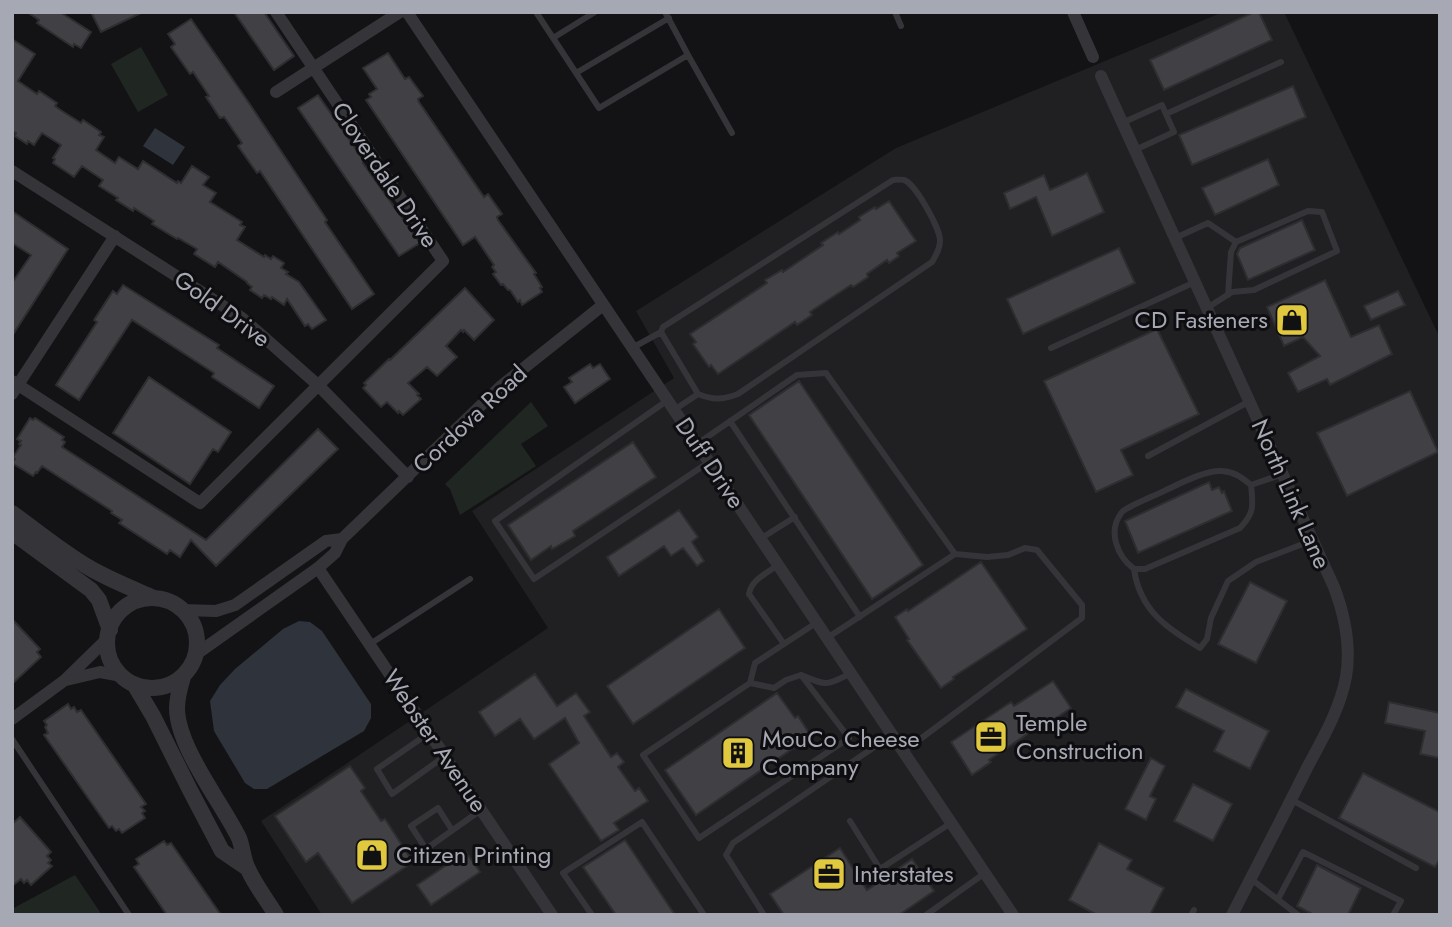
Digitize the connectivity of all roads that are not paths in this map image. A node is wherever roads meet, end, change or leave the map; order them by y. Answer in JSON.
{"nodes":[{"id":1,"x":276,"y":12,"type":"edge"},
{"id":2,"x":400,"y":12,"type":"edge"},
{"id":3,"x":407,"y":12,"type":"edge"},
{"id":4,"x":536,"y":12,"type":"edge"},
{"id":5,"x":595,"y":12,"type":"edge"},
{"id":6,"x":895,"y":12,"type":"edge"},
{"id":7,"x":1073,"y":12,"type":"edge"},
{"id":8,"x":667,"y":15,"type":"edge"},
{"id":9,"x":901,"y":26,"type":"dead end"},
{"id":10,"x":553,"y":37,"type":"junction"},
{"id":11,"x":688,"y":55,"type":"junction"},
{"id":12,"x":1093,"y":57,"type":"dead end"},
{"id":13,"x":1280,"y":62,"type":"dead end"},
{"id":14,"x":314,"y":68,"type":"junction"},
{"id":15,"x":576,"y":73,"type":"junction"},
{"id":16,"x":1101,"y":76,"type":"dead end"},
{"id":17,"x":276,"y":92,"type":"dead end"},
{"id":18,"x":1166,"y":114,"type":"junction"},
{"id":19,"x":1122,"y":123,"type":"junction"},
{"id":20,"x":732,"y":133,"type":"dead end"},
{"id":21,"x":1135,"y":150,"type":"junction"},
{"id":22,"x":12,"y":171,"type":"edge"},
{"id":23,"x":115,"y":236,"type":"junction"},
{"id":24,"x":1175,"y":239,"type":"junction"},
{"id":25,"x":1236,"y":242,"type":"junction"},
{"id":26,"x":1195,"y":282,"type":"junction"},
{"id":27,"x":1228,"y":295,"type":"junction"},
{"id":28,"x":603,"y":305,"type":"junction"},
{"id":29,"x":1207,"y":307,"type":"junction"},
{"id":30,"x":661,"y":332,"type":"junction"},
{"id":31,"x":632,"y":348,"type":"junction"},
{"id":32,"x":1051,"y":348,"type":"dead end"},
{"id":33,"x":14,"y":386,"type":"edge"},
{"id":34,"x":319,"y":386,"type":"junction"},
{"id":35,"x":698,"y":394,"type":"junction"},
{"id":36,"x":1250,"y":401,"type":"junction"},
{"id":37,"x":671,"y":405,"type":"junction"},
{"id":38,"x":730,"y":421,"type":"junction"},
{"id":39,"x":697,"y":444,"type":"junction"},
{"id":40,"x":1148,"y":456,"type":"dead end"},
{"id":41,"x":709,"y":462,"type":"junction"},
{"id":42,"x":1283,"y":474,"type":"junction"},
{"id":43,"x":408,"y":477,"type":"junction"},
{"id":44,"x":1251,"y":485,"type":"junction"},
{"id":45,"x":12,"y":513,"type":"edge"},
{"id":46,"x":795,"y":517,"type":"junction"},
{"id":47,"x":12,"y":532,"type":"edge"},
{"id":48,"x":342,"y":539,"type":"junction"},
{"id":49,"x":760,"y":539,"type":"junction"},
{"id":50,"x":1313,"y":540,"type":"junction"},
{"id":51,"x":955,"y":554,"type":"junction"},
{"id":52,"x":778,"y":565,"type":"junction"},
{"id":53,"x":318,"y":568,"type":"junction"},
{"id":54,"x":1134,"y":569,"type":"junction"},
{"id":55,"x":470,"y":579,"type":"dead end"},
{"id":56,"x":152,"y":597,"type":"junction"},
{"id":57,"x":182,"y":610,"type":"junction"},
{"id":58,"x":860,"y":617,"type":"junction"},
{"id":59,"x":817,"y":623,"type":"junction"},
{"id":60,"x":109,"y":634,"type":"junction"},
{"id":61,"x":827,"y":638,"type":"junction"},
{"id":62,"x":370,"y":644,"type":"junction"},
{"id":63,"x":784,"y":644,"type":"junction"},
{"id":64,"x":195,"y":655,"type":"junction"},
{"id":65,"x":851,"y":674,"type":"junction"},
{"id":66,"x":802,"y":675,"type":"junction"},
{"id":67,"x":183,"y":677,"type":"junction"},
{"id":68,"x":65,"y":680,"type":"junction"},
{"id":69,"x":128,"y":680,"type":"junction"},
{"id":70,"x":750,"y":683,"type":"junction"},
{"id":71,"x":12,"y":719,"type":"edge"},
{"id":72,"x":429,"y":733,"type":"junction"},
{"id":73,"x":892,"y":734,"type":"junction"},
{"id":74,"x":12,"y":739,"type":"edge"},
{"id":75,"x":903,"y":752,"type":"junction"},
{"id":76,"x":445,"y":756,"type":"junction"},
{"id":77,"x":1292,"y":800,"type":"junction"},
{"id":78,"x":481,"y":810,"type":"junction"},
{"id":79,"x":850,"y":821,"type":"dead end"},
{"id":80,"x":951,"y":823,"type":"junction"},
{"id":81,"x":452,"y":830,"type":"junction"},
{"id":82,"x":247,"y":868,"type":"junction"},
{"id":83,"x":1416,"y":868,"type":"dead end"},
{"id":84,"x":985,"y":873,"type":"junction"},
{"id":85,"x":1251,"y":879,"type":"junction"},
{"id":86,"x":1278,"y":899,"type":"junction"},
{"id":87,"x":129,"y":915,"type":"edge"},
{"id":88,"x":276,"y":915,"type":"edge"},
{"id":89,"x":552,"y":915,"type":"edge"},
{"id":90,"x":592,"y":915,"type":"edge"},
{"id":91,"x":704,"y":915,"type":"edge"},
{"id":92,"x":764,"y":915,"type":"edge"},
{"id":93,"x":926,"y":915,"type":"edge"},
{"id":94,"x":1013,"y":915,"type":"edge"},
{"id":95,"x":1232,"y":915,"type":"edge"},
{"id":96,"x":1298,"y":915,"type":"edge"},
{"id":97,"x":1393,"y":915,"type":"edge"}],
"edges":[{"from":1,"to":14,"type":"street","name":"Cloverdale Drive"},
{"from":2,"to":14,"type":"street"},
{"from":3,"to":28,"type":"street","name":"Duff Drive"},
{"from":4,"to":10,"type":"lane"},
{"from":5,"to":10,"type":"lane"},
{"from":6,"to":9,"type":"lane"},
{"from":7,"to":12,"type":"street"},
{"from":8,"to":11,"type":"lane"},
{"from":8,"to":15,"type":"lane"},
{"from":10,"to":15,"type":"lane"},
{"from":11,"to":15,"type":"lane"},
{"from":11,"to":20,"type":"lane"},
{"from":13,"to":18,"type":"lane"},
{"from":14,"to":17,"type":"street"},
{"from":14,"to":34,"type":"street","name":"Cloverdale Drive"},
{"from":16,"to":19,"type":"street","name":"North Link Lane"},
{"from":18,"to":19,"type":"lane"},
{"from":18,"to":21,"type":"lane"},
{"from":19,"to":21,"type":"street","name":"North Link Lane"},
{"from":21,"to":24,"type":"street","name":"North Link Lane"},
{"from":22,"to":23,"type":"street","name":"Gold Drive"},
{"from":23,"to":33,"type":"street"},
{"from":23,"to":34,"type":"street","name":"Gold Drive"},
{"from":24,"to":25,"type":"lane"},
{"from":24,"to":26,"type":"street","name":"North Link Lane"},
{"from":25,"to":27,"type":"lane"},
{"from":25,"to":27,"type":"lane"},
{"from":26,"to":29,"type":"street","name":"North Link Lane"},
{"from":26,"to":32,"type":"lane"},
{"from":27,"to":29,"type":"lane"},
{"from":28,"to":31,"type":"street","name":"Duff Drive"},
{"from":28,"to":43,"type":"street","name":"Cordova Road"},
{"from":29,"to":36,"type":"street","name":"North Link Lane"},
{"from":30,"to":31,"type":"lane"},
{"from":30,"to":35,"type":"lane"},
{"from":30,"to":35,"type":"lane"},
{"from":31,"to":37,"type":"street","name":"Duff Drive"},
{"from":33,"to":34,"type":"street"},
{"from":34,"to":43,"type":"street","name":"Gold Drive"},
{"from":35,"to":37,"type":"lane"},
{"from":36,"to":40,"type":"lane"},
{"from":36,"to":42,"type":"street","name":"North Link Lane"},
{"from":37,"to":39,"type":"street","name":"Duff Drive"},
{"from":37,"to":41,"type":"lane"},
{"from":38,"to":39,"type":"lane"},
{"from":38,"to":46,"type":"lane"},
{"from":38,"to":51,"type":"lane"},
{"from":39,"to":41,"type":"street","name":"Duff Drive"},
{"from":41,"to":49,"type":"street","name":"Duff Drive"},
{"from":42,"to":44,"type":"lane"},
{"from":42,"to":50,"type":"street","name":"North Link Lane"},
{"from":43,"to":48,"type":"street","name":"Cordova Road"},
{"from":44,"to":54,"type":"lane"},
{"from":44,"to":54,"type":"lane"},
{"from":45,"to":56,"type":"street"},
{"from":46,"to":49,"type":"lane"},
{"from":46,"to":58,"type":"lane"},
{"from":47,"to":60,"type":"street"},
{"from":48,"to":53,"type":"street","name":"Cordova Road"},
{"from":48,"to":57,"type":"street","name":"Cordova Road"},
{"from":49,"to":52,"type":"street","name":"Duff Drive"},
{"from":50,"to":54,"type":"lane"},
{"from":50,"to":77,"type":"street","name":"North Link Lane"},
{"from":51,"to":58,"type":"lane"},
{"from":51,"to":75,"type":"lane"},
{"from":52,"to":59,"type":"street","name":"Duff Drive"},
{"from":52,"to":63,"type":"lane"},
{"from":53,"to":62,"type":"street","name":"Webster Avenue"},
{"from":53,"to":64,"type":"street","name":"Cordova Road"},
{"from":55,"to":62,"type":"lane"},
{"from":56,"to":57,"type":"street"},
{"from":56,"to":60,"type":"street"},
{"from":57,"to":64,"type":"street"},
{"from":58,"to":61,"type":"lane"},
{"from":59,"to":61,"type":"street","name":"Duff Drive"},
{"from":59,"to":63,"type":"lane"},
{"from":60,"to":68,"type":"street"},
{"from":60,"to":69,"type":"street"},
{"from":61,"to":65,"type":"street","name":"Duff Drive"},
{"from":62,"to":72,"type":"street","name":"Webster Avenue"},
{"from":63,"to":70,"type":"lane"},
{"from":64,"to":67,"type":"street"},
{"from":65,"to":66,"type":"lane"},
{"from":65,"to":73,"type":"street","name":"Duff Drive"},
{"from":66,"to":70,"type":"lane"},
{"from":66,"to":70,"type":"lane"},
{"from":67,"to":69,"type":"street"},
{"from":67,"to":82,"type":"street"},
{"from":68,"to":69,"type":"street"},
{"from":68,"to":71,"type":"street"},
{"from":69,"to":82,"type":"street"},
{"from":72,"to":76,"type":"street","name":"Webster Avenue"},
{"from":72,"to":76,"type":"lane"},
{"from":73,"to":75,"type":"street","name":"Duff Drive"},
{"from":73,"to":92,"type":"lane"},
{"from":74,"to":87,"type":"lane"},
{"from":75,"to":80,"type":"street","name":"Duff Drive"},
{"from":76,"to":78,"type":"street","name":"Webster Avenue"},
{"from":77,"to":83,"type":"lane"},
{"from":77,"to":85,"type":"street","name":"North Link Lane"},
{"from":78,"to":81,"type":"lane"},
{"from":78,"to":89,"type":"street","name":"Webster Avenue"},
{"from":79,"to":80,"type":"lane"},
{"from":80,"to":84,"type":"street","name":"Duff Drive"},
{"from":81,"to":81,"type":"lane"},
{"from":82,"to":88,"type":"street"},
{"from":84,"to":93,"type":"lane"},
{"from":84,"to":94,"type":"street","name":"Duff Drive"},
{"from":85,"to":86,"type":"lane"},
{"from":85,"to":95,"type":"street","name":"North Link Lane"},
{"from":86,"to":96,"type":"lane"},
{"from":86,"to":97,"type":"lane"},
{"from":90,"to":91,"type":"lane"}]}
